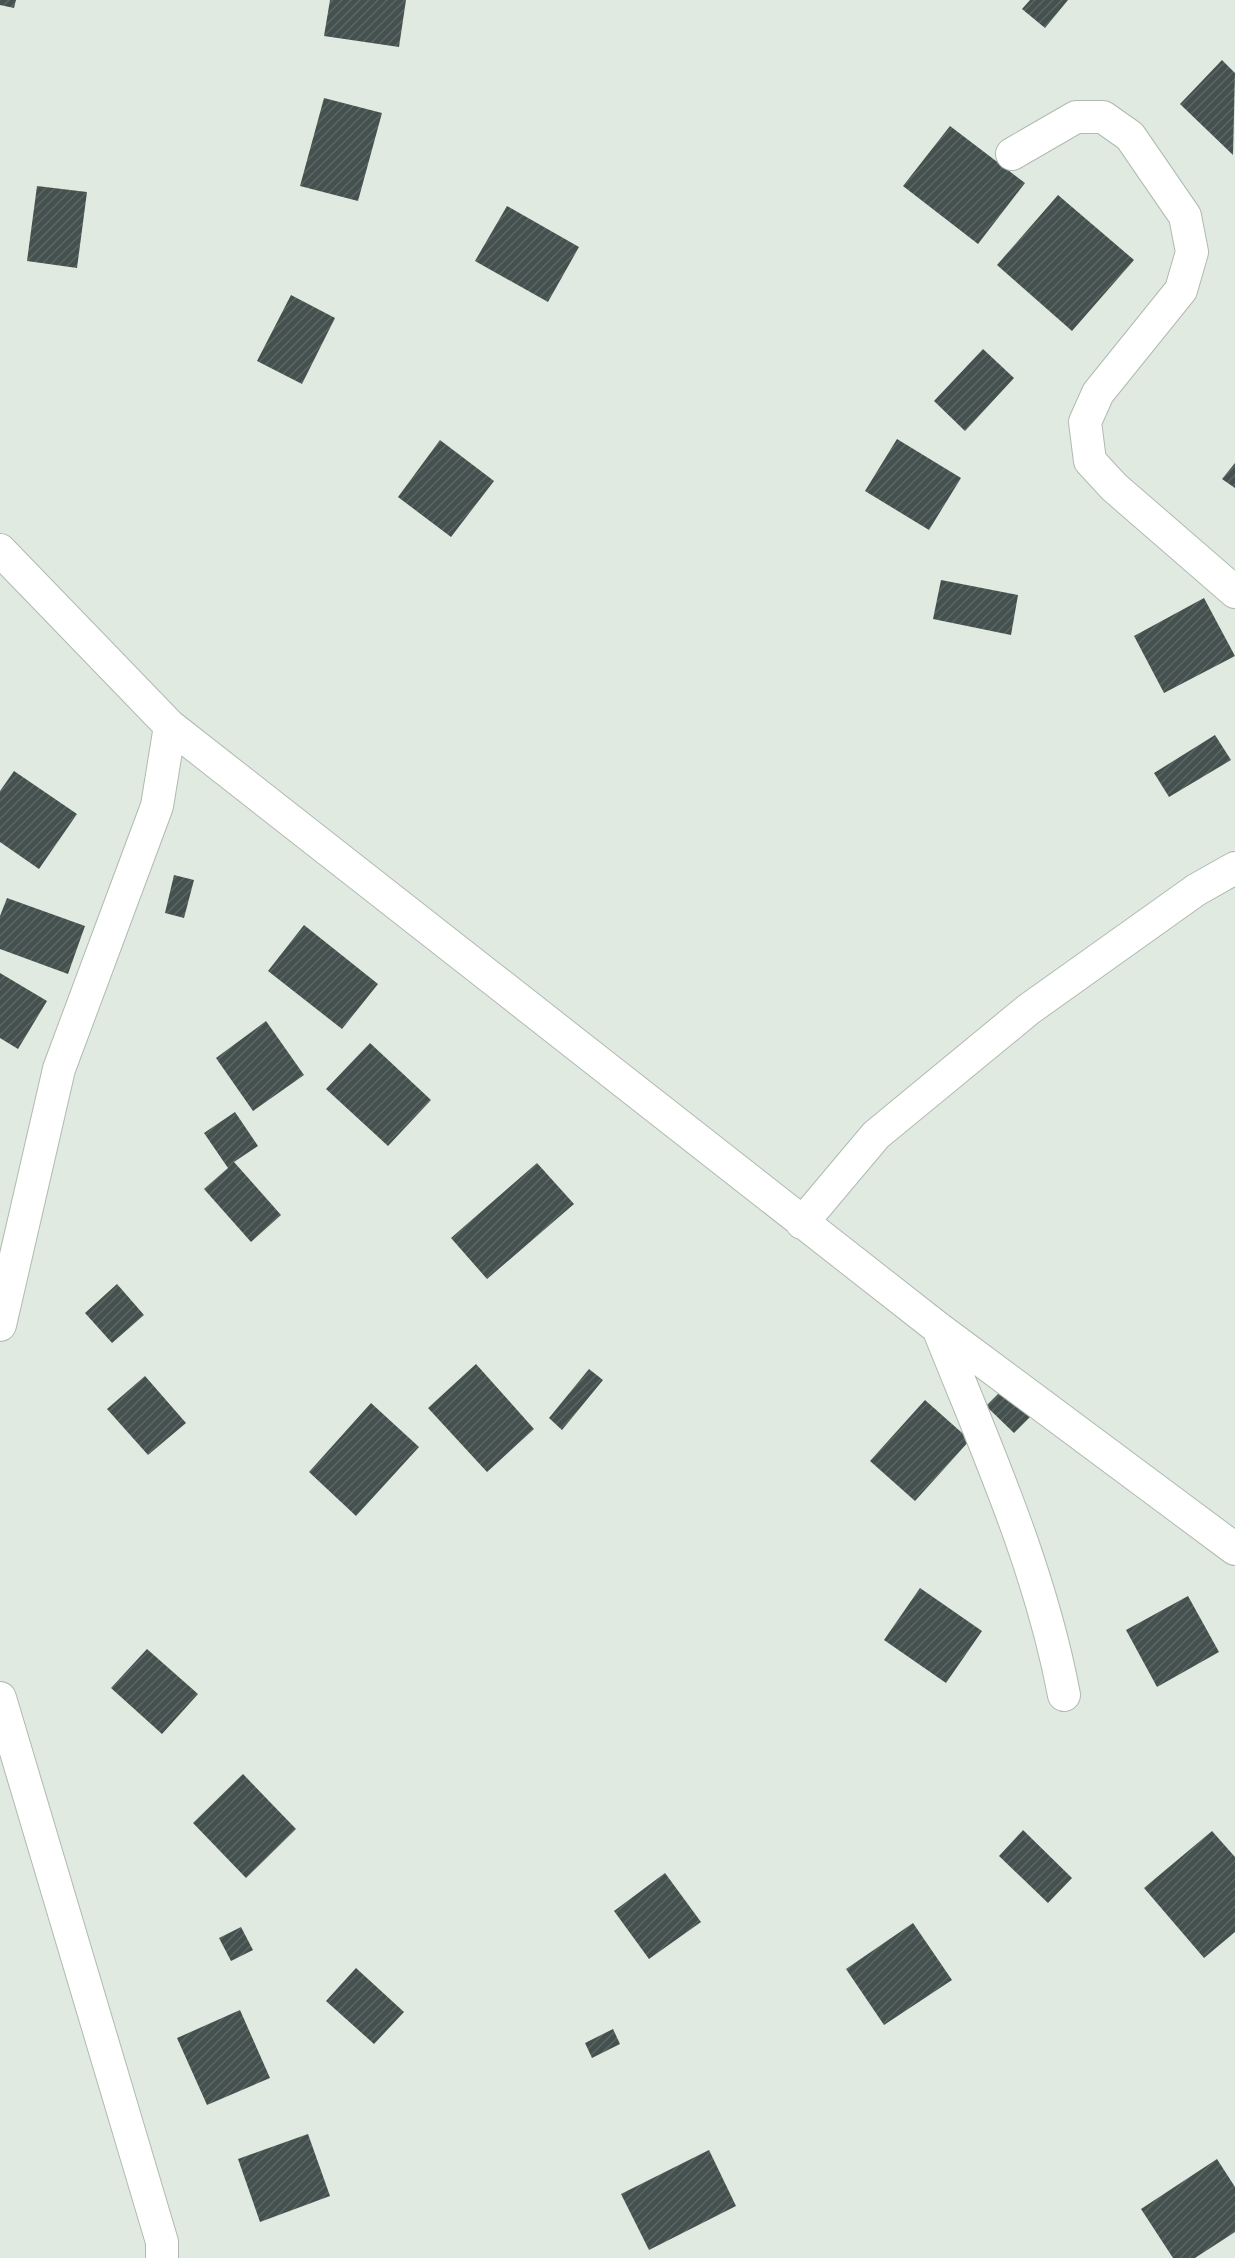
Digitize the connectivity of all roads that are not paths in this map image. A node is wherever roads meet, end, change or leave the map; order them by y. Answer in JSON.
{"nodes":[{"id":1,"x":1012,"y":154,"type":"dead end"},
{"id":2,"x":0,"y":550,"type":"edge"},
{"id":3,"x":1235,"y":592,"type":"edge"},
{"id":4,"x":170,"y":726,"type":"junction"},
{"id":5,"x":1235,"y":868,"type":"edge"},
{"id":6,"x":802,"y":1223,"type":"junction"},
{"id":7,"x":0,"y":1325,"type":"edge"},
{"id":8,"x":938,"y":1328,"type":"junction"},
{"id":9,"x":1235,"y":1549,"type":"edge"},
{"id":10,"x":1064,"y":1695,"type":"dead end"},
{"id":11,"x":0,"y":1698,"type":"edge"},
{"id":12,"x":162,"y":2258,"type":"edge"}],
"edges":[{"from":1,"to":3,"type":"street"},
{"from":2,"to":4,"type":"street"},
{"from":4,"to":6,"type":"street"},
{"from":4,"to":7,"type":"street"},
{"from":5,"to":6,"type":"street"},
{"from":6,"to":8,"type":"street"},
{"from":8,"to":9,"type":"street"},
{"from":8,"to":10,"type":"street"},
{"from":11,"to":12,"type":"street"}]}
